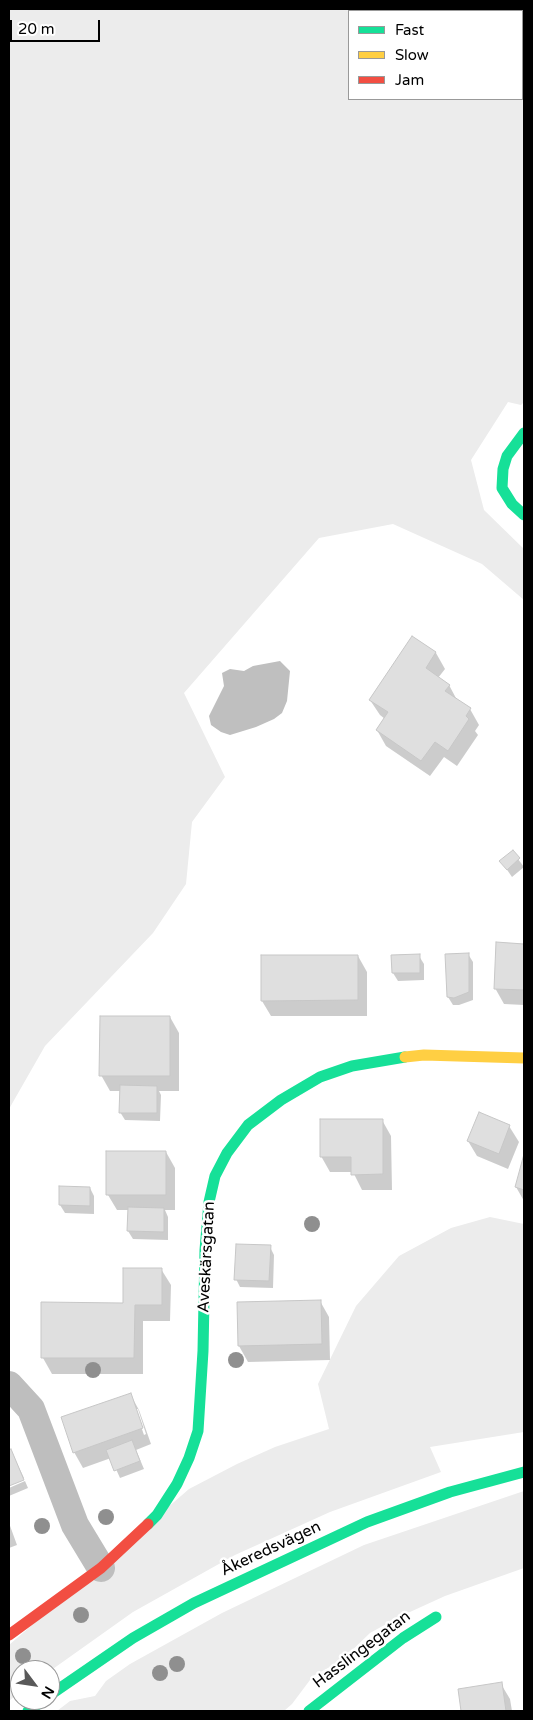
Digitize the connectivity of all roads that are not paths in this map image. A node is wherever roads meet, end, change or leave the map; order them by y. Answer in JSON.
{"nodes":[{"id":1,"x":524,"y":433,"type":"edge"},
{"id":2,"x":524,"y":515,"type":"edge"},
{"id":3,"x":524,"y":1058,"type":"edge"},
{"id":4,"x":9,"y":1385,"type":"edge"},
{"id":5,"x":524,"y":1472,"type":"edge"},
{"id":6,"x":101,"y":1568,"type":"junction"},
{"id":7,"x":436,"y":1617,"type":"dead end"},
{"id":8,"x":9,"y":1635,"type":"edge"},
{"id":9,"x":60,"y":1688,"type":"edge"},
{"id":10,"x":309,"y":1711,"type":"edge"}],
"edges":[{"from":1,"to":2,"type":"street"},
{"from":3,"to":6,"type":"street","name":"Aveskärsgatan"},
{"from":4,"to":6,"type":"street"},
{"from":5,"to":9,"type":"street","name":"Åkeredsvägen"},
{"from":6,"to":8,"type":"street","name":"Aveskärsgatan"},
{"from":7,"to":10,"type":"street","name":"Hasslingegatan"}]}
